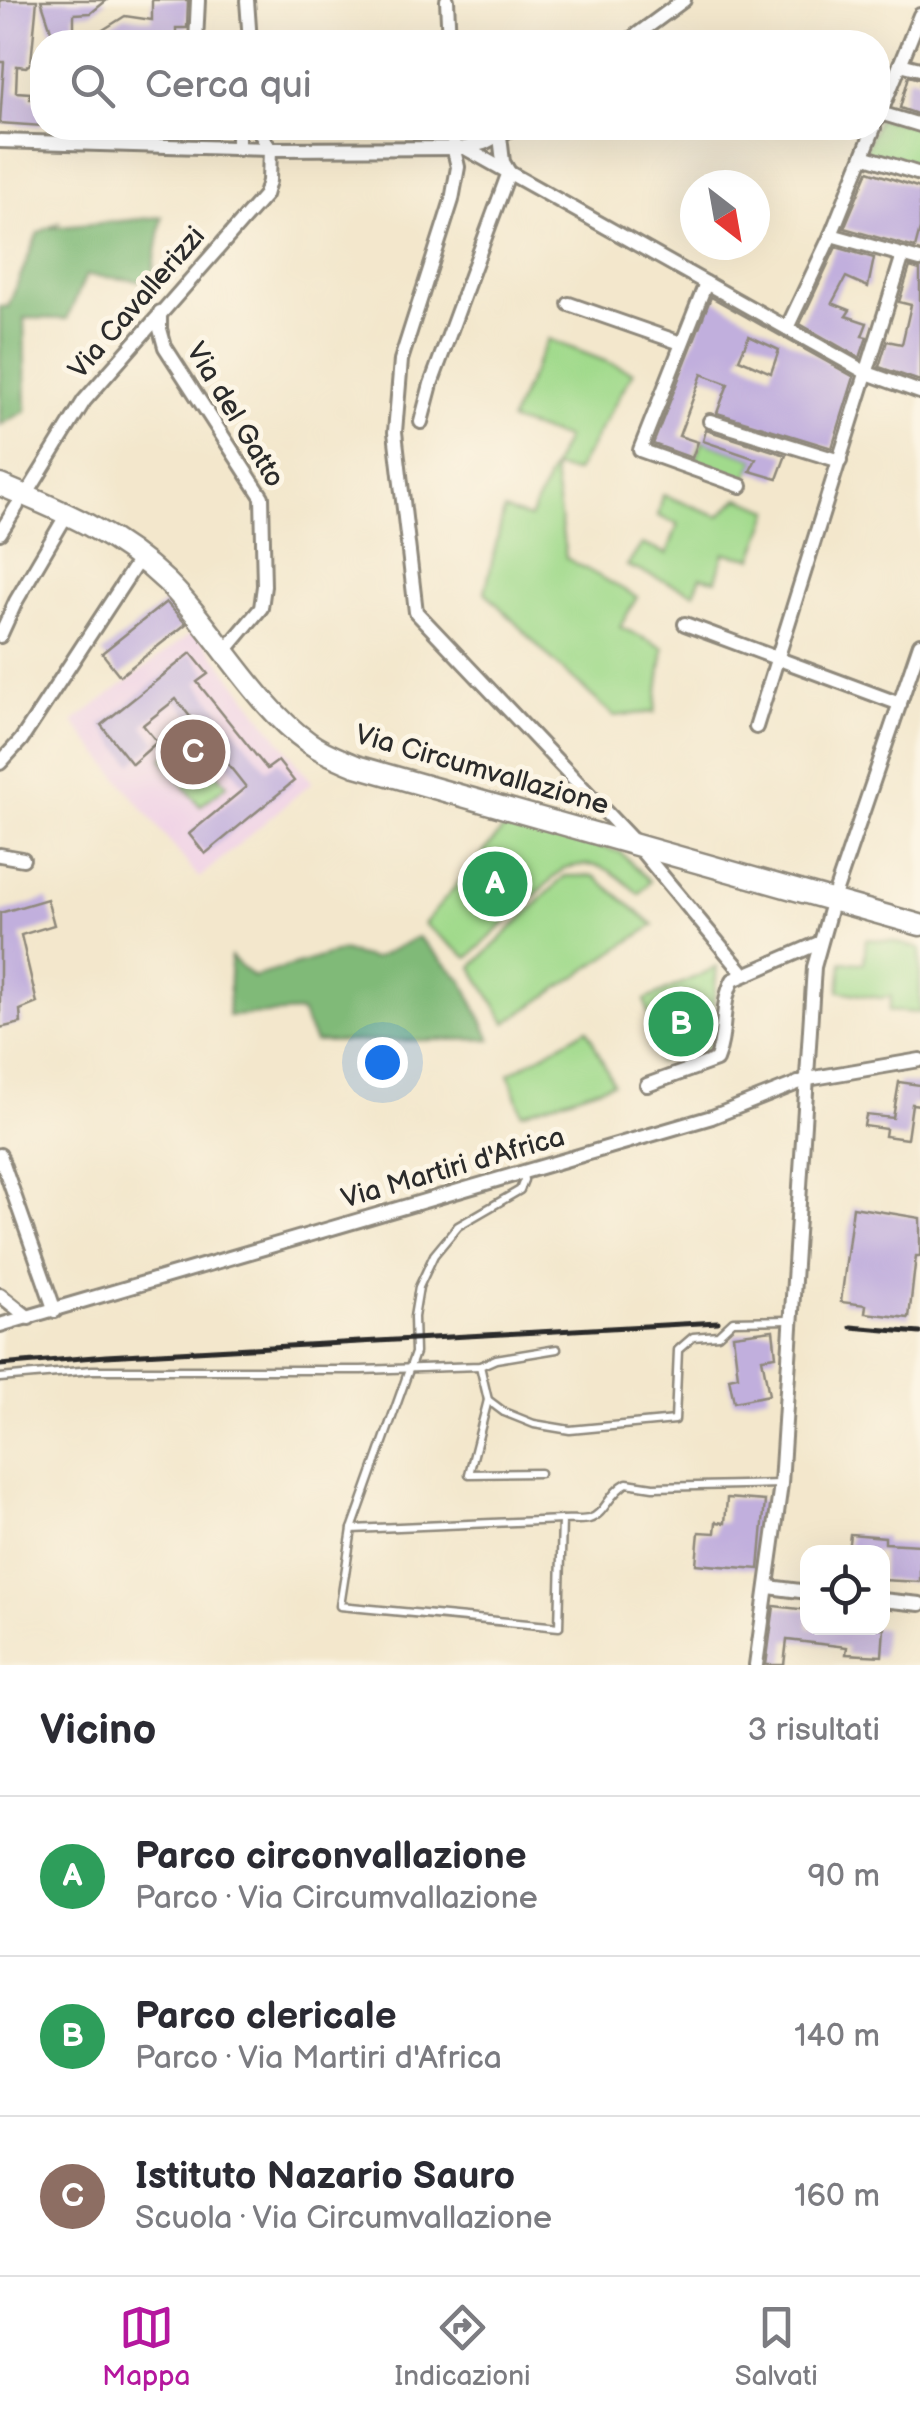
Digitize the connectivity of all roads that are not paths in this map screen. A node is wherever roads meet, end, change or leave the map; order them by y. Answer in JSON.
{"nodes":[{"id":1,"x":198,"y":0,"type":"edge"},
{"id":2,"x":247,"y":0,"type":"edge"},
{"id":3,"x":446,"y":0,"type":"edge"},
{"id":4,"x":684,"y":0,"type":"edge"},
{"id":5,"x":920,"y":15,"type":"edge"},
{"id":6,"x":197,"y":30,"type":"edge"},
{"id":7,"x":249,"y":30,"type":"edge"},
{"id":8,"x":448,"y":30,"type":"edge"},
{"id":9,"x":643,"y":30,"type":"edge"},
{"id":10,"x":900,"y":64,"type":"junction"},
{"id":11,"x":920,"y":69,"type":"edge"},
{"id":12,"x":890,"y":89,"type":"edge"},
{"id":13,"x":890,"y":118,"type":"edge"},
{"id":14,"x":920,"y":125,"type":"edge"},
{"id":15,"x":238,"y":140,"type":"edge"},
{"id":16,"x":264,"y":140,"type":"edge"},
{"id":17,"x":458,"y":140,"type":"edge"},
{"id":18,"x":485,"y":140,"type":"edge"},
{"id":19,"x":500,"y":140,"type":"edge"},
{"id":20,"x":869,"y":140,"type":"edge"},
{"id":21,"x":0,"y":141,"type":"edge"},
{"id":22,"x":460,"y":147,"type":"junction"},
{"id":23,"x":238,"y":149,"type":"junction"},
{"id":24,"x":270,"y":150,"type":"junction"},
{"id":25,"x":862,"y":156,"type":"junction"},
{"id":26,"x":508,"y":172,"type":"junction"},
{"id":27,"x":920,"y":174,"type":"edge"},
{"id":28,"x":830,"y":235,"type":"junction"},
{"id":29,"x":904,"y":255,"type":"junction"},
{"id":30,"x":920,"y":260,"type":"edge"},
{"id":31,"x":706,"y":283,"type":"junction"},
{"id":32,"x":569,"y":304,"type":"dead end"},
{"id":33,"x":160,"y":312,"type":"junction"},
{"id":34,"x":787,"y":328,"type":"junction"},
{"id":35,"x":682,"y":343,"type":"junction"},
{"id":36,"x":867,"y":373,"type":"junction"},
{"id":37,"x":920,"y":392,"type":"edge"},
{"id":38,"x":710,"y":421,"type":"dead end"},
{"id":39,"x":420,"y":422,"type":"dead end"},
{"id":40,"x":840,"y":461,"type":"junction"},
{"id":41,"x":0,"y":486,"type":"edge"},
{"id":42,"x":740,"y":486,"type":"dead end"},
{"id":43,"x":30,"y":489,"type":"dead end"},
{"id":44,"x":17,"y":506,"type":"dead end"},
{"id":45,"x":67,"y":514,"type":"junction"},
{"id":46,"x":0,"y":533,"type":"edge"},
{"id":47,"x":140,"y":558,"type":"junction"},
{"id":48,"x":685,"y":624,"type":"dead end"},
{"id":49,"x":0,"y":636,"type":"edge"},
{"id":50,"x":920,"y":644,"type":"edge"},
{"id":51,"x":225,"y":651,"type":"junction"},
{"id":52,"x":778,"y":658,"type":"junction"},
{"id":53,"x":900,"y":704,"type":"junction"},
{"id":54,"x":756,"y":727,"type":"dead end"},
{"id":55,"x":0,"y":763,"type":"edge"},
{"id":56,"x":635,"y":843,"type":"junction"},
{"id":57,"x":0,"y":855,"type":"edge"},
{"id":58,"x":23,"y":859,"type":"dead end"},
{"id":59,"x":833,"y":899,"type":"junction"},
{"id":60,"x":920,"y":925,"type":"edge"},
{"id":61,"x":820,"y":943,"type":"junction"},
{"id":62,"x":744,"y":974,"type":"junction"},
{"id":63,"x":920,"y":1060,"type":"edge"},
{"id":64,"x":808,"y":1079,"type":"junction"},
{"id":65,"x":647,"y":1085,"type":"dead end"},
{"id":66,"x":0,"y":1154,"type":"edge"},
{"id":67,"x":523,"y":1174,"type":"junction"},
{"id":68,"x":0,"y":1295,"type":"edge"},
{"id":69,"x":55,"y":1311,"type":"junction"},
{"id":70,"x":29,"y":1318,"type":"junction"},
{"id":71,"x":790,"y":1320,"type":"junction"},
{"id":72,"x":0,"y":1325,"type":"edge"},
{"id":73,"x":556,"y":1349,"type":"dead end"},
{"id":74,"x":480,"y":1366,"type":"junction"},
{"id":75,"x":408,"y":1369,"type":"junction"},
{"id":76,"x":0,"y":1378,"type":"edge"},
{"id":77,"x":488,"y":1400,"type":"junction"},
{"id":78,"x":540,"y":1473,"type":"dead end"},
{"id":79,"x":781,"y":1484,"type":"junction"},
{"id":80,"x":562,"y":1520,"type":"junction"},
{"id":81,"x":352,"y":1528,"type":"junction"},
{"id":82,"x":769,"y":1587,"type":"junction"},
{"id":83,"x":800,"y":1591,"type":"edge"},
{"id":84,"x":890,"y":1601,"type":"edge"},
{"id":85,"x":920,"y":1604,"type":"edge"},
{"id":86,"x":756,"y":1665,"type":"edge"}],
"edges":[{"from":1,"to":6,"type":"street"},
{"from":2,"to":7,"type":"street"},
{"from":3,"to":8,"type":"street"},
{"from":4,"to":9,"type":"street"},
{"from":5,"to":10,"type":"street"},
{"from":10,"to":11,"type":"street"},
{"from":10,"to":12,"type":"street"},
{"from":13,"to":14,"type":"street"},
{"from":15,"to":23,"type":"street"},
{"from":16,"to":24,"type":"street"},
{"from":17,"to":22,"type":"street"},
{"from":18,"to":22,"type":"street"},
{"from":19,"to":26,"type":"street"},
{"from":20,"to":25,"type":"street"},
{"from":21,"to":23,"type":"street"},
{"from":22,"to":24,"type":"street"},
{"from":22,"to":26,"type":"street"},
{"from":22,"to":56,"type":"street"},
{"from":23,"to":24,"type":"street"},
{"from":24,"to":33,"type":"street","name":"Via Cavallerizzi"},
{"from":25,"to":27,"type":"street"},
{"from":25,"to":28,"type":"street"},
{"from":26,"to":31,"type":"street"},
{"from":26,"to":39,"type":"street"},
{"from":28,"to":29,"type":"street"},
{"from":28,"to":34,"type":"street"},
{"from":29,"to":30,"type":"street"},
{"from":29,"to":36,"type":"street"},
{"from":31,"to":34,"type":"street"},
{"from":31,"to":35,"type":"street"},
{"from":32,"to":35,"type":"street"},
{"from":33,"to":43,"type":"street","name":"Via Cavallerizzi"},
{"from":33,"to":51,"type":"street","name":"Via del Gatto"},
{"from":34,"to":36,"type":"street"},
{"from":35,"to":42,"type":"street"},
{"from":36,"to":37,"type":"street"},
{"from":36,"to":40,"type":"street"},
{"from":38,"to":40,"type":"street"},
{"from":40,"to":52,"type":"street"},
{"from":41,"to":45,"type":"main road","name":"Via Circumvallazione"},
{"from":44,"to":46,"type":"street"},
{"from":45,"to":47,"type":"main road","name":"Via Circumvallazione"},
{"from":45,"to":49,"type":"street"},
{"from":47,"to":51,"type":"main road","name":"Via Circumvallazione"},
{"from":47,"to":55,"type":"street"},
{"from":48,"to":52,"type":"street"},
{"from":50,"to":53,"type":"street"},
{"from":51,"to":56,"type":"main road","name":"Via Circumvallazione"},
{"from":52,"to":53,"type":"street"},
{"from":52,"to":54,"type":"street"},
{"from":53,"to":59,"type":"street"},
{"from":56,"to":59,"type":"main road","name":"Via Circumvallazione"},
{"from":56,"to":62,"type":"street"},
{"from":57,"to":58,"type":"street"},
{"from":59,"to":60,"type":"main road","name":"Via Circumvallazione"},
{"from":59,"to":61,"type":"street"},
{"from":61,"to":62,"type":"street"},
{"from":61,"to":64,"type":"street"},
{"from":62,"to":65,"type":"street"},
{"from":63,"to":64,"type":"street","name":"Via Martiri d'Africa"},
{"from":64,"to":67,"type":"street","name":"Via Martiri d'Africa"},
{"from":64,"to":71,"type":"street"},
{"from":66,"to":69,"type":"street"},
{"from":67,"to":69,"type":"street","name":"Via Martiri d'Africa"},
{"from":67,"to":75,"type":"lane"},
{"from":68,"to":70,"type":"street"},
{"from":69,"to":70,"type":"street","name":"Via Martiri d'Africa"},
{"from":70,"to":72,"type":"street","name":"Via Martiri d'Africa"},
{"from":71,"to":77,"type":"lane"},
{"from":71,"to":79,"type":"street"},
{"from":73,"to":74,"type":"lane"},
{"from":74,"to":75,"type":"lane"},
{"from":74,"to":77,"type":"lane"},
{"from":75,"to":76,"type":"lane"},
{"from":75,"to":81,"type":"lane"},
{"from":77,"to":78,"type":"lane"},
{"from":79,"to":80,"type":"lane"},
{"from":79,"to":82,"type":"street"},
{"from":80,"to":81,"type":"lane"},
{"from":80,"to":81,"type":"lane"},
{"from":82,"to":83,"type":"street"},
{"from":82,"to":86,"type":"street"},
{"from":84,"to":85,"type":"street"}]}
